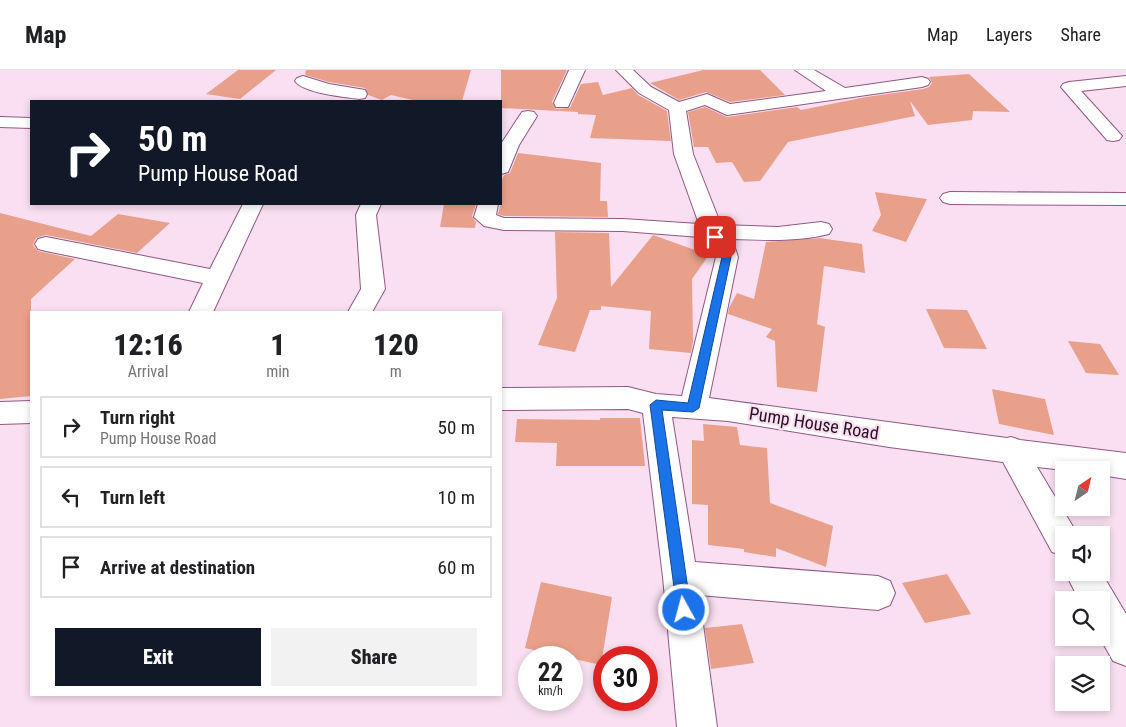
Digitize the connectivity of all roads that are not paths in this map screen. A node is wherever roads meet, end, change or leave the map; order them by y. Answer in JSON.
{"nodes":[{"id":1,"x":577,"y":70,"type":"edge"},
{"id":2,"x":624,"y":70,"type":"edge"},
{"id":3,"x":803,"y":70,"type":"edge"},
{"id":4,"x":1126,"y":81,"type":"edge"},
{"id":5,"x":301,"y":82,"type":"edge"},
{"id":6,"x":922,"y":82,"type":"dead end"},
{"id":7,"x":840,"y":93,"type":"junction"},
{"id":8,"x":359,"y":94,"type":"dead end"},
{"id":9,"x":562,"y":102,"type":"dead end"},
{"id":10,"x":677,"y":108,"type":"junction"},
{"id":11,"x":528,"y":116,"type":"dead end"},
{"id":12,"x":0,"y":122,"type":"edge"},
{"id":13,"x":30,"y":123,"type":"edge"},
{"id":14,"x":1113,"y":136,"type":"dead end"},
{"id":15,"x":506,"y":144,"type":"edge"},
{"id":16,"x":502,"y":163,"type":"edge"},
{"id":17,"x":950,"y":198,"type":"dead end"},
{"id":18,"x":1126,"y":199,"type":"edge"},
{"id":19,"x":254,"y":205,"type":"edge"},
{"id":20,"x":370,"y":205,"type":"edge"},
{"id":21,"x":488,"y":205,"type":"edge"},
{"id":22,"x":821,"y":229,"type":"dead end"},
{"id":23,"x":705,"y":231,"type":"junction"},
{"id":24,"x":46,"y":244,"type":"dead end"},
{"id":25,"x":218,"y":278,"type":"junction"},
{"id":26,"x":202,"y":311,"type":"edge"},
{"id":27,"x":361,"y":311,"type":"edge"},
{"id":28,"x":502,"y":399,"type":"edge"},
{"id":29,"x":656,"y":405,"type":"junction"},
{"id":30,"x":693,"y":408,"type":"junction"},
{"id":31,"x":30,"y":412,"type":"edge"},
{"id":32,"x":0,"y":413,"type":"edge"},
{"id":33,"x":1011,"y":449,"type":"junction"},
{"id":34,"x":1126,"y":466,"type":"edge"},
{"id":35,"x":1055,"y":526,"type":"edge"},
{"id":36,"x":680,"y":577,"type":"junction"},
{"id":37,"x":878,"y":593,"type":"dead end"},
{"id":38,"x":1110,"y":621,"type":"edge"},
{"id":39,"x":1126,"y":648,"type":"edge"},
{"id":40,"x":697,"y":727,"type":"edge"}],
"edges":[{"from":1,"to":9,"type":"street"},
{"from":2,"to":10,"type":"street"},
{"from":3,"to":7,"type":"street"},
{"from":4,"to":14,"type":"street"},
{"from":5,"to":8,"type":"street"},
{"from":6,"to":7,"type":"street"},
{"from":7,"to":10,"type":"street"},
{"from":10,"to":23,"type":"street"},
{"from":11,"to":15,"type":"street"},
{"from":12,"to":13,"type":"street"},
{"from":15,"to":16,"type":"street"},
{"from":17,"to":18,"type":"street"},
{"from":19,"to":25,"type":"street"},
{"from":20,"to":27,"type":"street"},
{"from":21,"to":23,"type":"street"},
{"from":22,"to":23,"type":"street"},
{"from":23,"to":30,"type":"street"},
{"from":24,"to":25,"type":"street"},
{"from":25,"to":26,"type":"street"},
{"from":28,"to":29,"type":"street","name":"Pump House Road"},
{"from":29,"to":30,"type":"street","name":"Pump House Road"},
{"from":29,"to":36,"type":"street"},
{"from":30,"to":33,"type":"street","name":"Pump House Road"},
{"from":31,"to":32,"type":"street"},
{"from":33,"to":34,"type":"street","name":"Pump House Road"},
{"from":33,"to":35,"type":"street"},
{"from":36,"to":37,"type":"street"},
{"from":36,"to":40,"type":"street"},
{"from":38,"to":39,"type":"street"}]}
